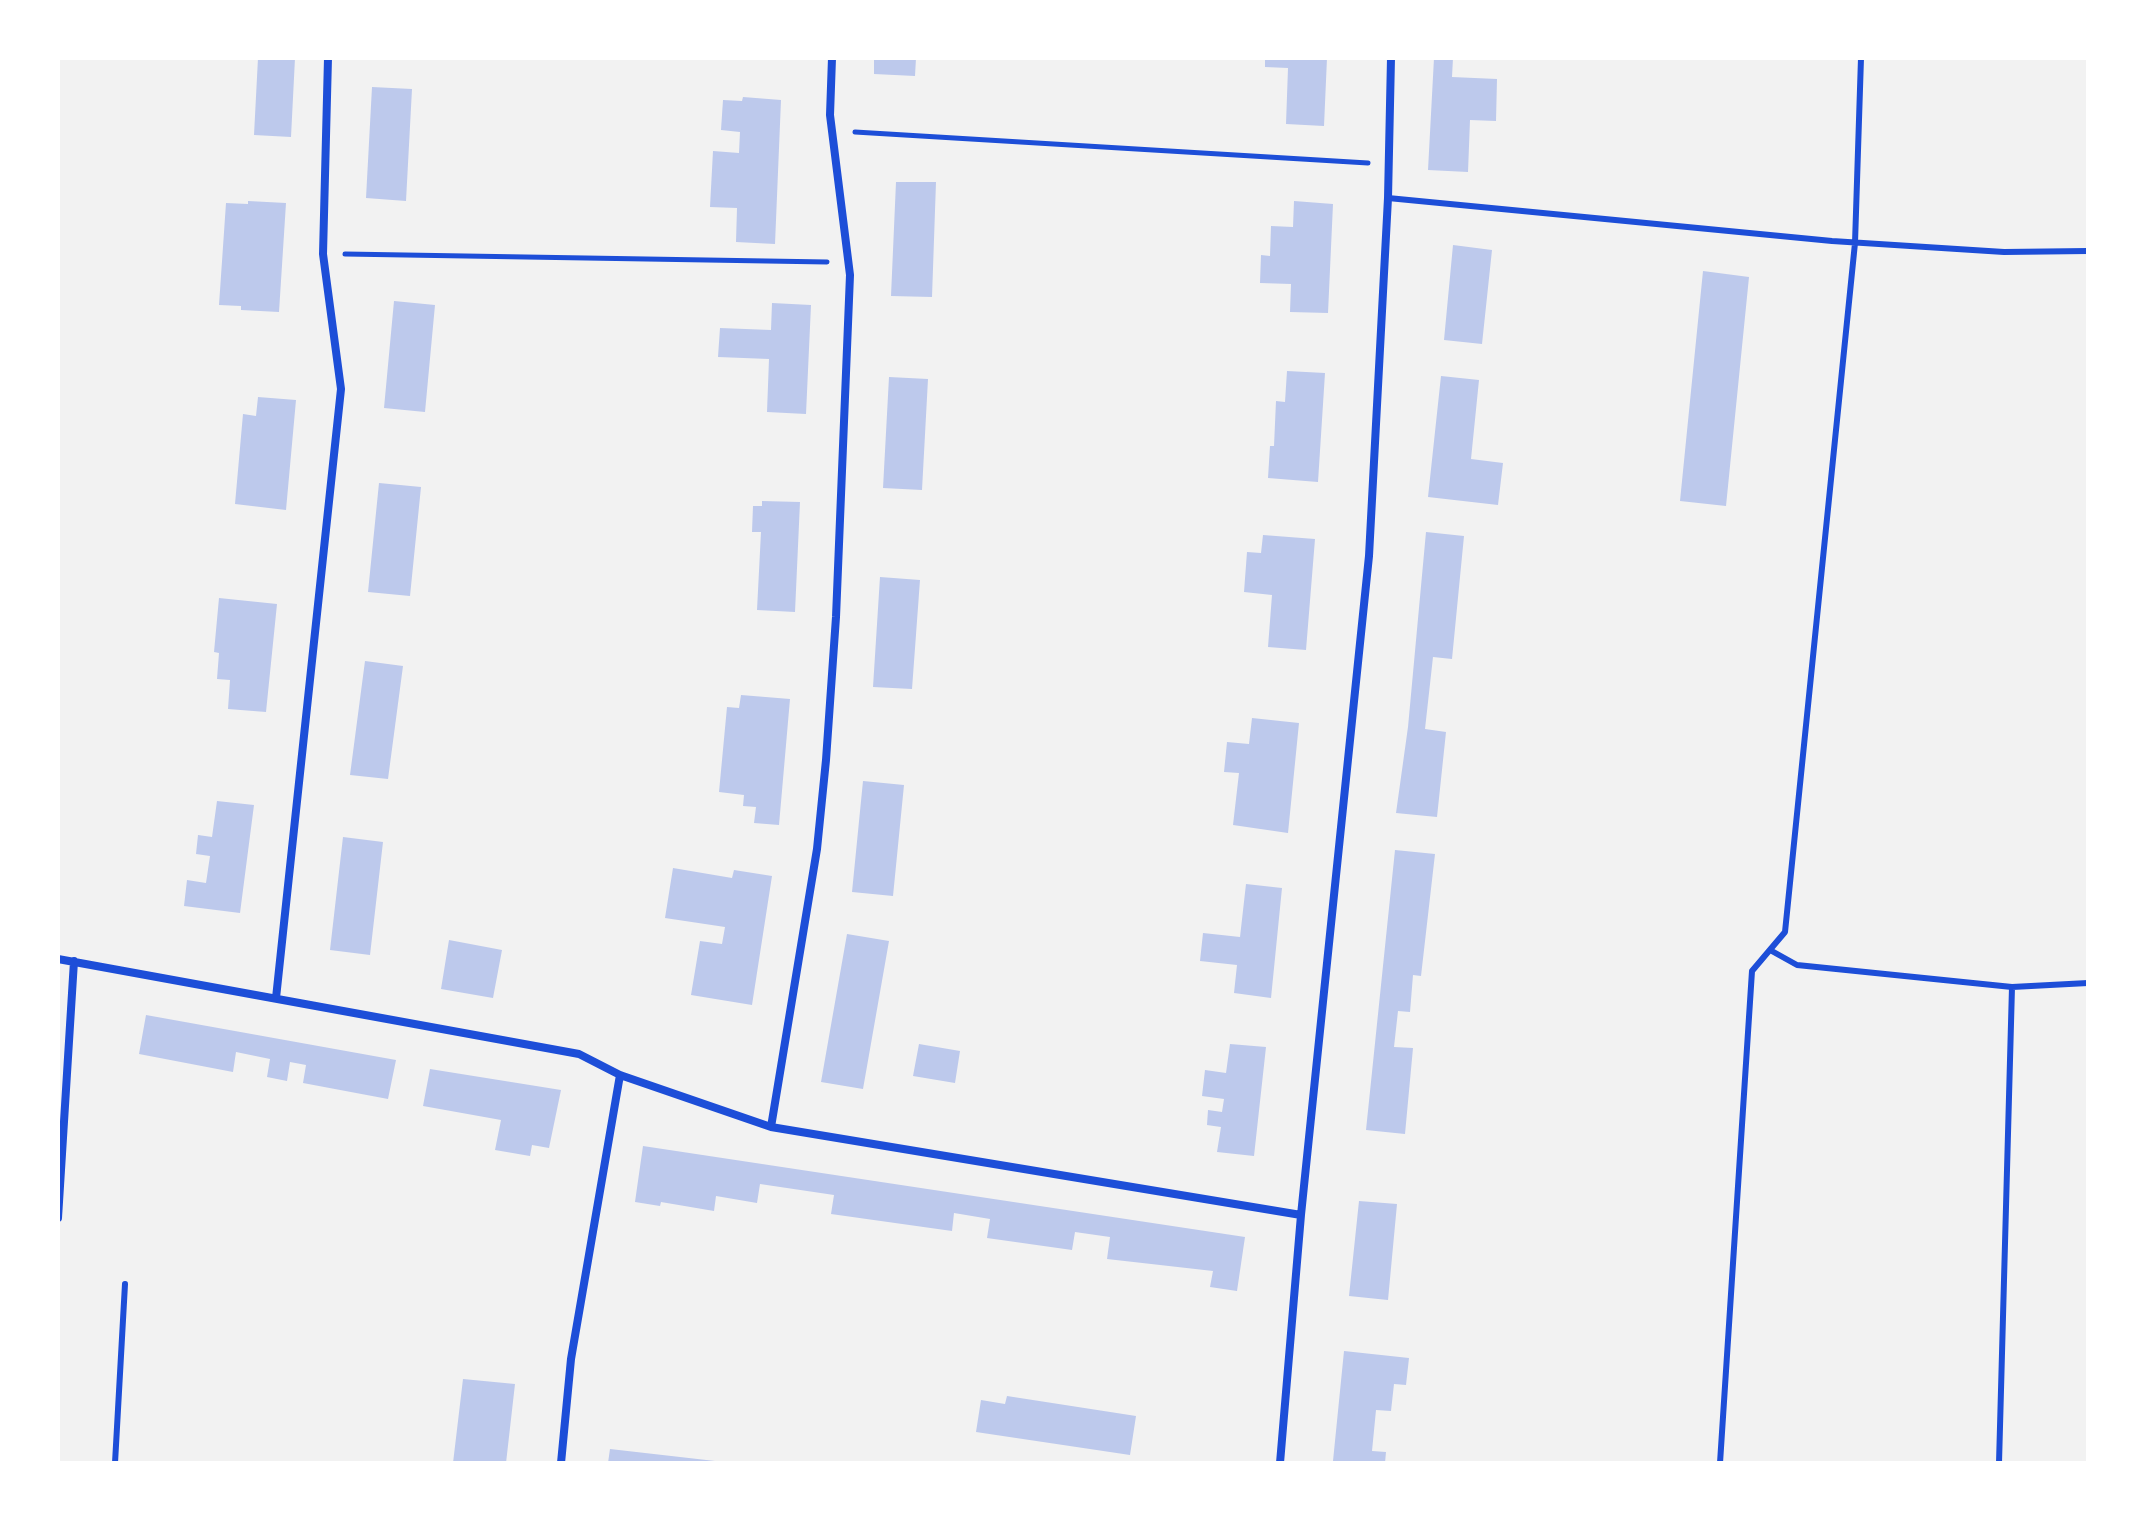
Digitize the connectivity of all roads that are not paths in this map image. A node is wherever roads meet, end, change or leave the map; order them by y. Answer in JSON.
{"nodes":[{"id":1,"x":328,"y":58,"type":"edge"},
{"id":2,"x":832,"y":58,"type":"edge"},
{"id":3,"x":1391,"y":58,"type":"edge"},
{"id":4,"x":1861,"y":58,"type":"edge"},
{"id":5,"x":1388,"y":198,"type":"junction"},
{"id":6,"x":1855,"y":243,"type":"junction"},
{"id":7,"x":2088,"y":251,"type":"edge"},
{"id":8,"x":1770,"y":950,"type":"junction"},
{"id":9,"x":58,"y":959,"type":"edge"},
{"id":10,"x":74,"y":961,"type":"junction"},
{"id":11,"x":2088,"y":983,"type":"edge"},
{"id":12,"x":2012,"y":987,"type":"junction"},
{"id":13,"x":276,"y":998,"type":"junction"},
{"id":14,"x":620,"y":1075,"type":"junction"},
{"id":15,"x":771,"y":1127,"type":"junction"},
{"id":16,"x":1301,"y":1215,"type":"junction"},
{"id":17,"x":58,"y":1218,"type":"edge"},
{"id":18,"x":125,"y":1284,"type":"dead end"},
{"id":19,"x":115,"y":1463,"type":"edge"},
{"id":20,"x":561,"y":1463,"type":"edge"},
{"id":21,"x":1280,"y":1463,"type":"edge"},
{"id":22,"x":1720,"y":1463,"type":"edge"},
{"id":23,"x":1999,"y":1463,"type":"edge"}],
"edges":[{"from":1,"to":13,"type":"street"},
{"from":2,"to":15,"type":"street"},
{"from":3,"to":5,"type":"street"},
{"from":4,"to":6,"type":"lane"},
{"from":5,"to":6,"type":"lane"},
{"from":5,"to":16,"type":"street"},
{"from":6,"to":7,"type":"lane"},
{"from":6,"to":8,"type":"lane"},
{"from":8,"to":12,"type":"lane"},
{"from":8,"to":22,"type":"lane"},
{"from":9,"to":10,"type":"street"},
{"from":10,"to":13,"type":"street"},
{"from":10,"to":17,"type":"street"},
{"from":11,"to":12,"type":"lane"},
{"from":12,"to":23,"type":"lane"},
{"from":13,"to":14,"type":"street"},
{"from":14,"to":15,"type":"street"},
{"from":14,"to":20,"type":"street"},
{"from":15,"to":16,"type":"street"},
{"from":16,"to":21,"type":"street"},
{"from":18,"to":19,"type":"lane"}]}
